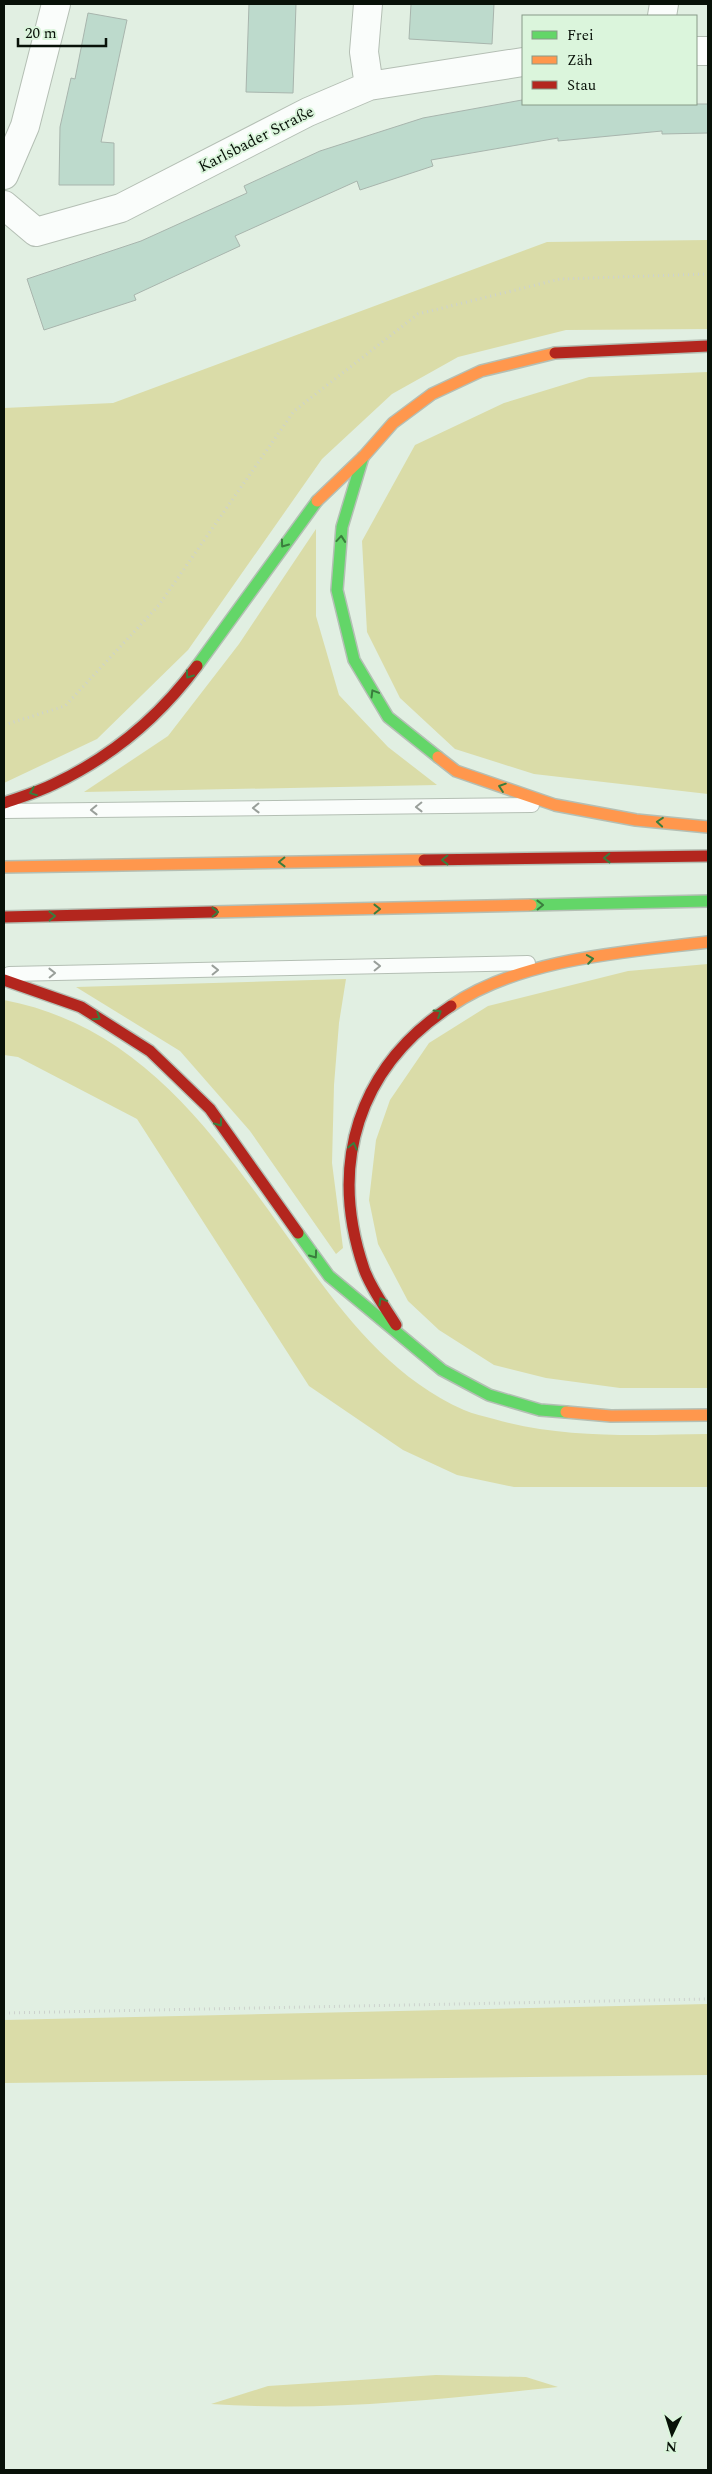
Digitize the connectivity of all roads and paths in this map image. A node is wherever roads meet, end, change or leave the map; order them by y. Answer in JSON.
{"nodes":[{"id":1,"x":56,"y":4,"type":"edge"},
{"id":2,"x":368,"y":4,"type":"edge"},
{"id":3,"x":522,"y":62,"type":"edge"},
{"id":4,"x":369,"y":86,"type":"junction"},
{"id":5,"x":4,"y":175,"type":"edge"},
{"id":6,"x":4,"y":205,"type":"edge"},
{"id":7,"x":708,"y":346,"type":"edge"},
{"id":8,"x":364,"y":456,"type":"junction"},
{"id":9,"x":4,"y":803,"type":"edge"},
{"id":10,"x":555,"y":805,"type":"junction"},
{"id":11,"x":4,"y":811,"type":"edge"},
{"id":12,"x":708,"y":827,"type":"edge"},
{"id":13,"x":708,"y":856,"type":"edge"},
{"id":14,"x":4,"y":867,"type":"edge"},
{"id":15,"x":708,"y":900,"type":"edge"},
{"id":16,"x":4,"y":917,"type":"edge"},
{"id":17,"x":708,"y":942,"type":"edge"},
{"id":18,"x":563,"y":963,"type":"junction"},
{"id":19,"x":4,"y":974,"type":"edge"},
{"id":20,"x":4,"y":980,"type":"edge"},
{"id":21,"x":407,"y":1343,"type":"junction"},
{"id":22,"x":708,"y":1415,"type":"edge"},
{"id":23,"x":708,"y":1999,"type":"edge"},
{"id":24,"x":4,"y":2013,"type":"edge"}],
"edges":[{"from":1,"to":5,"type":"street"},
{"from":2,"to":4,"type":"street"},
{"from":3,"to":4,"type":"street","name":"Karlsbader Straße"},
{"from":4,"to":6,"type":"street","name":"Karlsbader Straße"},
{"from":7,"to":8,"type":"highway"},
{"from":8,"to":9,"type":"highway","one_way":true},
{"from":10,"to":8,"type":"highway","one_way":true},
{"from":10,"to":11,"type":"lane","one_way":true},
{"from":12,"to":10,"type":"highway","one_way":true},
{"from":13,"to":14,"type":"highway","one_way":true},
{"from":16,"to":15,"type":"highway","one_way":true},
{"from":18,"to":17,"type":"highway","one_way":true},
{"from":19,"to":18,"type":"lane","one_way":true},
{"from":21,"to":18,"type":"highway","one_way":true},
{"from":20,"to":21,"type":"highway","one_way":true},
{"from":21,"to":22,"type":"highway"},
{"from":23,"to":24,"type":"path"}]}
